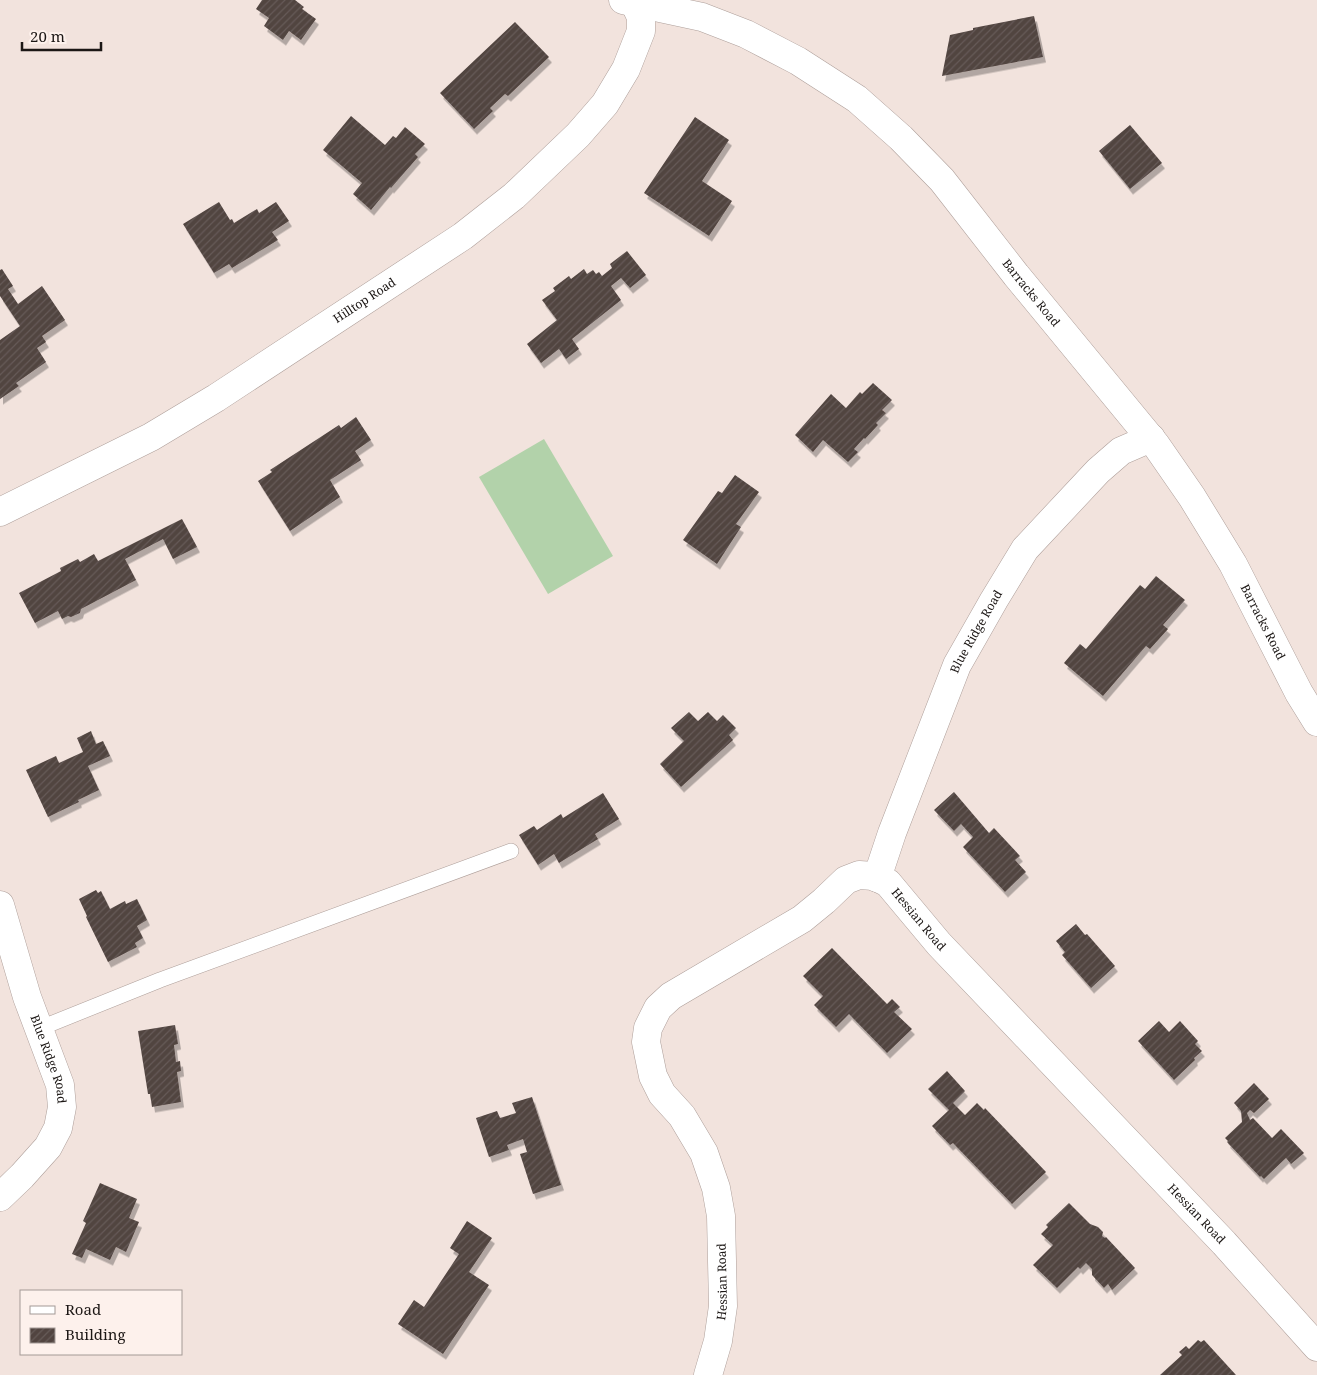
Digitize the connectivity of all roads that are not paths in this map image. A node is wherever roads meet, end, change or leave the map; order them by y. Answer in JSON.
{"nodes":[{"id":1,"x":630,"y":1,"type":"edge"},
{"id":2,"x":1150,"y":438,"type":"junction"},
{"id":3,"x":0,"y":512,"type":"edge"},
{"id":4,"x":1317,"y":722,"type":"edge"},
{"id":5,"x":511,"y":851,"type":"dead end"},
{"id":6,"x":877,"y":878,"type":"junction"},
{"id":7,"x":0,"y":905,"type":"edge"},
{"id":8,"x":38,"y":1029,"type":"junction"},
{"id":9,"x":0,"y":1197,"type":"edge"},
{"id":10,"x":1317,"y":1348,"type":"edge"},
{"id":11,"x":708,"y":1375,"type":"edge"}],
"edges":[{"from":1,"to":2,"type":"street","name":"Barracks Road"},
{"from":1,"to":3,"type":"street","name":"Hilltop Road"},
{"from":2,"to":4,"type":"street","name":"Barracks Road"},
{"from":2,"to":6,"type":"street","name":"Blue Ridge Road"},
{"from":5,"to":8,"type":"lane"},
{"from":6,"to":10,"type":"street","name":"Hessian Road"},
{"from":6,"to":11,"type":"street","name":"Hessian Road"},
{"from":7,"to":8,"type":"street","name":"Blue Ridge Road"},
{"from":8,"to":9,"type":"street","name":"Blue Ridge Road"}]}
